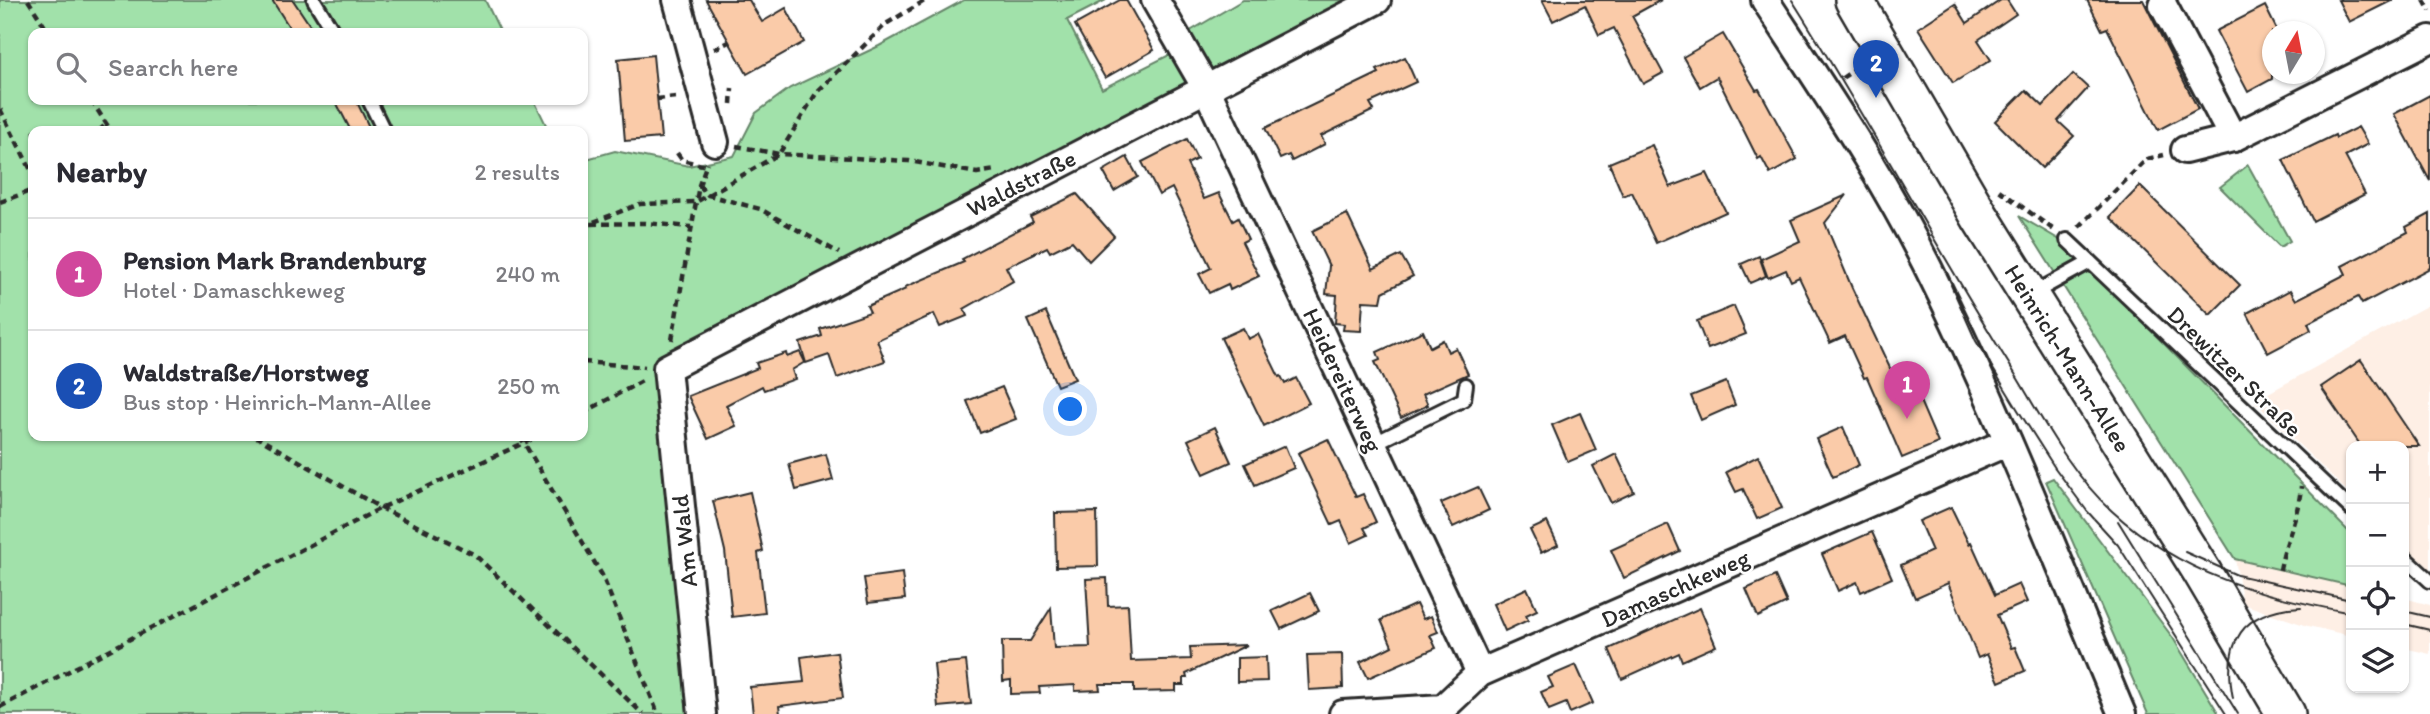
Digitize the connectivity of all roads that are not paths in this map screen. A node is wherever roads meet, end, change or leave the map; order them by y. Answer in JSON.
{"nodes":[{"id":1,"x":314,"y":0,"type":"edge"},
{"id":2,"x":677,"y":0,"type":"edge"},
{"id":3,"x":1154,"y":0,"type":"edge"},
{"id":4,"x":1377,"y":0,"type":"edge"},
{"id":5,"x":1765,"y":0,"type":"edge"},
{"id":6,"x":1854,"y":0,"type":"edge"},
{"id":7,"x":2163,"y":5,"type":"dead end"},
{"id":8,"x":331,"y":28,"type":"edge"},
{"id":9,"x":2430,"y":39,"type":"edge"},
{"id":10,"x":1206,"y":88,"type":"junction"},
{"id":11,"x":371,"y":105,"type":"edge"},
{"id":12,"x":382,"y":126,"type":"edge"},
{"id":13,"x":2233,"y":138,"type":"junction"},
{"id":14,"x":2185,"y":150,"type":"road end"},
{"id":15,"x":710,"y":154,"type":"road end"},
{"id":16,"x":2067,"y":240,"type":"road end"},
{"id":17,"x":2090,"y":262,"type":"junction"},
{"id":18,"x":2029,"y":296,"type":"junction"},
{"id":19,"x":667,"y":368,"type":"joint"},
{"id":20,"x":1466,"y":385,"type":"dead end"},
{"id":21,"x":2008,"y":442,"type":"junction"},
{"id":22,"x":1373,"y":444,"type":"junction"},
{"id":23,"x":2346,"y":504,"type":"edge"},
{"id":24,"x":2409,"y":562,"type":"edge"},
{"id":25,"x":2430,"y":581,"type":"edge"},
{"id":26,"x":1480,"y":673,"type":"junction"},
{"id":27,"x":1443,"y":711,"type":"edge"},
{"id":28,"x":702,"y":714,"type":"edge"},
{"id":29,"x":1343,"y":714,"type":"edge"},
{"id":30,"x":2122,"y":714,"type":"edge"},
{"id":31,"x":2286,"y":714,"type":"edge"}],
"edges":[{"from":1,"to":8,"type":"lane"},
{"from":2,"to":15,"type":"street"},
{"from":3,"to":10,"type":"street","name":"Heidereiterweg"},
{"from":4,"to":10,"type":"street","name":"Waldstraße"},
{"from":5,"to":21,"type":"street"},
{"from":6,"to":18,"type":"main road","name":"Heinrich-Mann-Allee"},
{"from":7,"to":13,"type":"street"},
{"from":9,"to":13,"type":"street"},
{"from":10,"to":19,"type":"street","name":"Waldstraße"},
{"from":10,"to":22,"type":"street","name":"Heidereiterweg"},
{"from":11,"to":12,"type":"lane"},
{"from":13,"to":14,"type":"street"},
{"from":16,"to":17,"type":"lane","name":"Drewitzer Straße"},
{"from":17,"to":18,"type":"lane"},
{"from":17,"to":23,"type":"lane","name":"Drewitzer Straße"},
{"from":18,"to":31,"type":"main road","name":"Heinrich-Mann-Allee"},
{"from":19,"to":28,"type":"street","name":"Am Wald"},
{"from":20,"to":22,"type":"lane"},
{"from":21,"to":26,"type":"street","name":"Damaschkeweg"},
{"from":21,"to":30,"type":"street"},
{"from":22,"to":26,"type":"street","name":"Heidereiterweg"},
{"from":24,"to":25,"type":"lane"},
{"from":26,"to":27,"type":"street","name":"Damaschkeweg"},
{"from":27,"to":29,"type":"street","name":"Damaschkeweg"}]}
